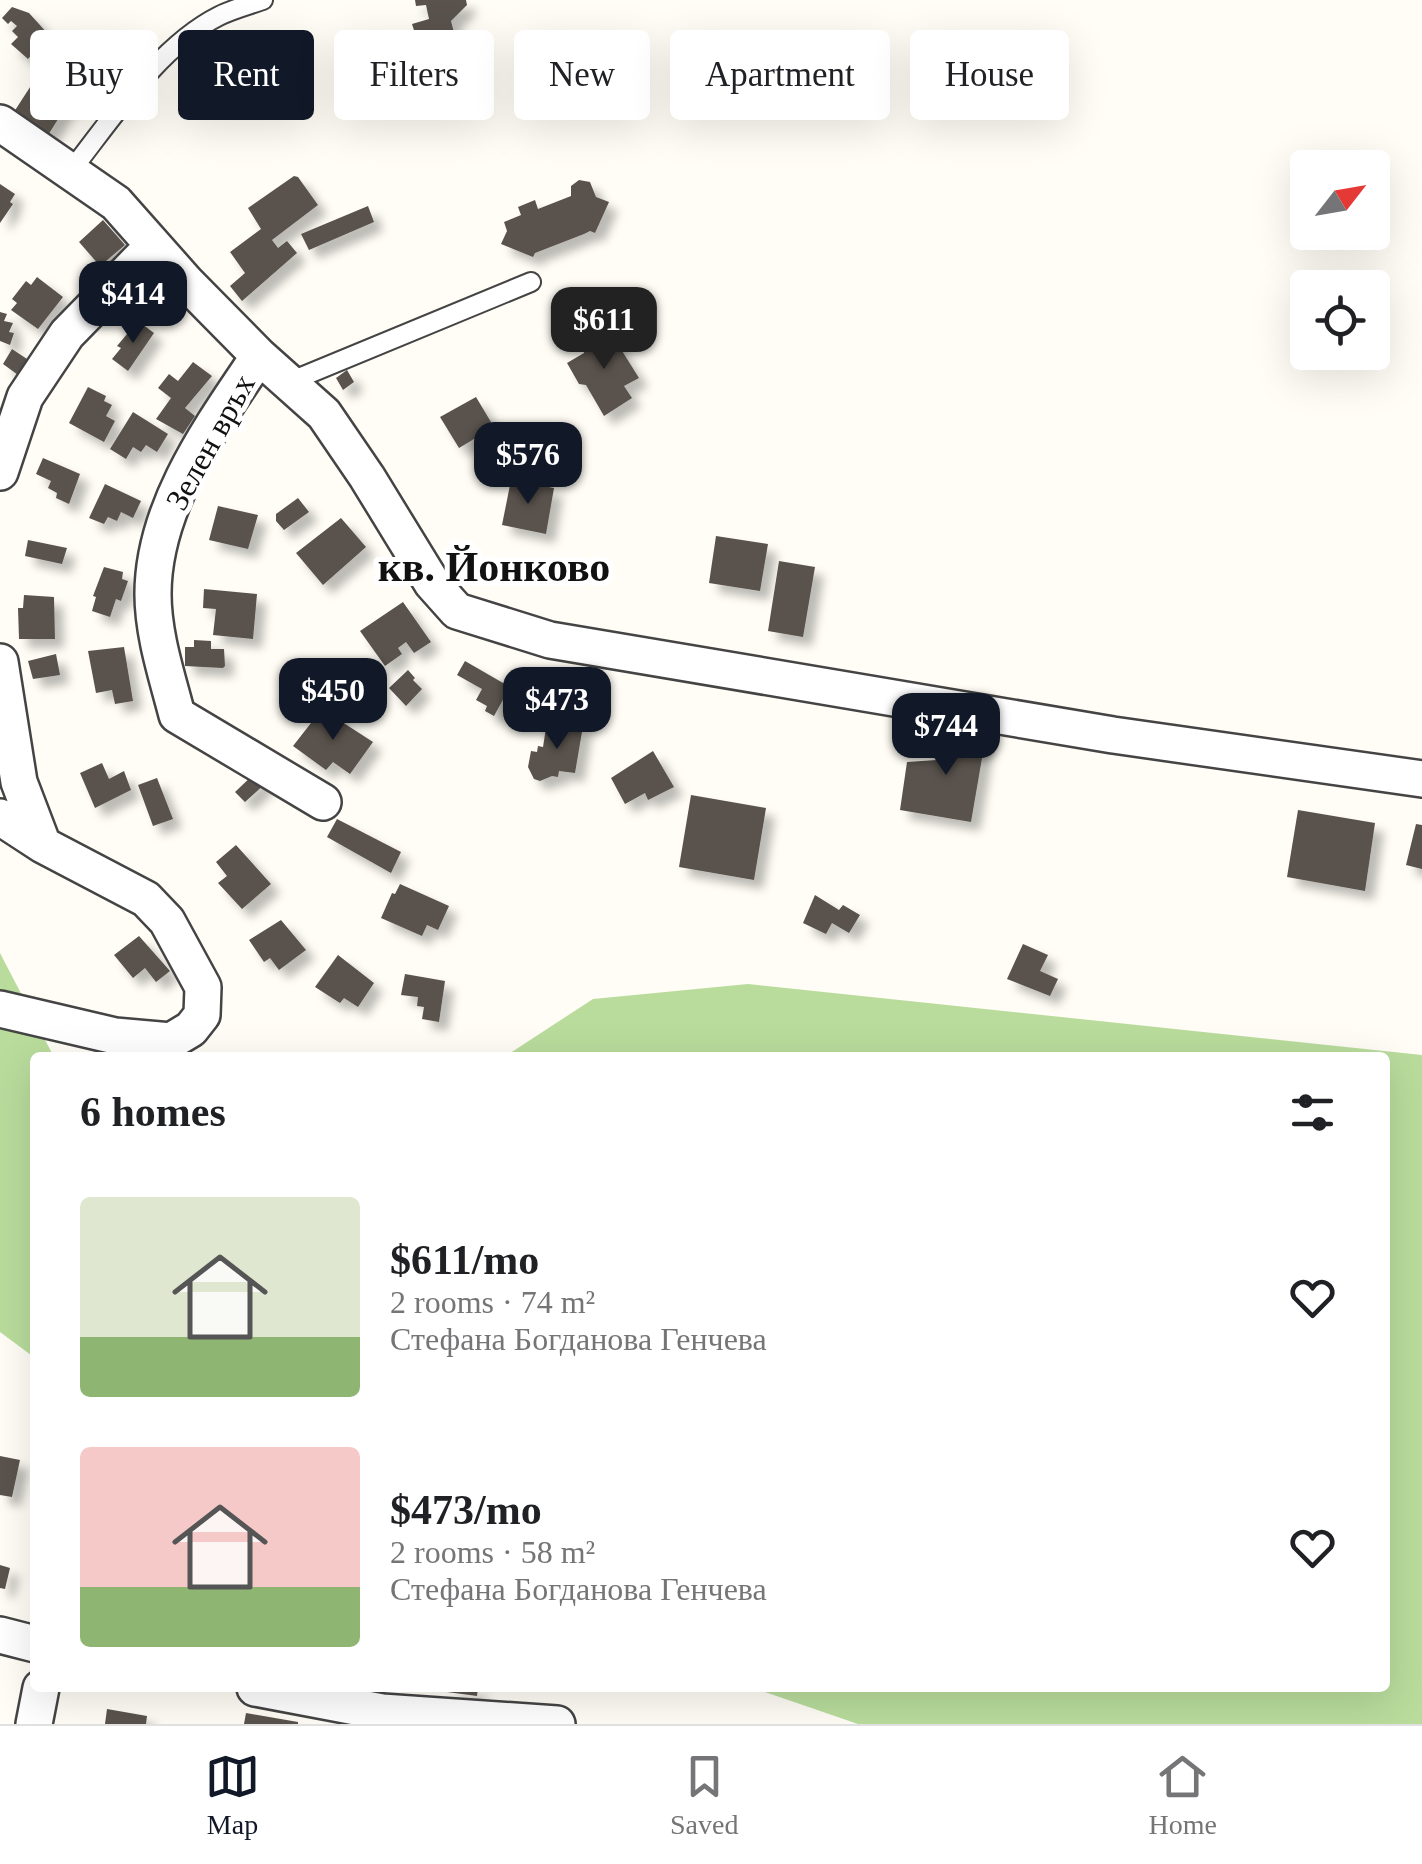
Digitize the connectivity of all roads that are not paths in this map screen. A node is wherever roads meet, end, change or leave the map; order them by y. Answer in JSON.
{"nodes":[{"id":1,"x":263,"y":0,"type":"edge"},
{"id":2,"x":0,"y":123,"type":"edge"},
{"id":3,"x":70,"y":172,"type":"junction"},
{"id":4,"x":153,"y":246,"type":"junction"},
{"id":5,"x":531,"y":282,"type":"dead end"},
{"id":6,"x":258,"y":356,"type":"junction"},
{"id":7,"x":288,"y":382,"type":"junction"},
{"id":8,"x":0,"y":472,"type":"edge"},
{"id":9,"x":0,"y":662,"type":"edge"},
{"id":10,"x":1422,"y":780,"type":"edge"},
{"id":11,"x":323,"y":802,"type":"dead end"},
{"id":12,"x":0,"y":817,"type":"edge"},
{"id":13,"x":44,"y":845,"type":"junction"},
{"id":14,"x":0,"y":1010,"type":"edge"},
{"id":15,"x":0,"y":1636,"type":"edge"},
{"id":16,"x":30,"y":1643,"type":"edge"},
{"id":17,"x":40,"y":1692,"type":"edge"},
{"id":18,"x":276,"y":1692,"type":"edge"},
{"id":19,"x":34,"y":1724,"type":"edge"},
{"id":20,"x":557,"y":1724,"type":"edge"}],
"edges":[{"from":1,"to":3,"type":"lane"},
{"from":2,"to":3,"type":"street"},
{"from":3,"to":4,"type":"street"},
{"from":4,"to":6,"type":"street"},
{"from":4,"to":8,"type":"street"},
{"from":5,"to":7,"type":"lane"},
{"from":6,"to":7,"type":"street"},
{"from":6,"to":11,"type":"street","name":"Зелен връх"},
{"from":7,"to":10,"type":"street"},
{"from":9,"to":13,"type":"street"},
{"from":12,"to":13,"type":"street"},
{"from":13,"to":14,"type":"street"},
{"from":15,"to":16,"type":"street"},
{"from":17,"to":19,"type":"street"},
{"from":18,"to":20,"type":"street"}]}
